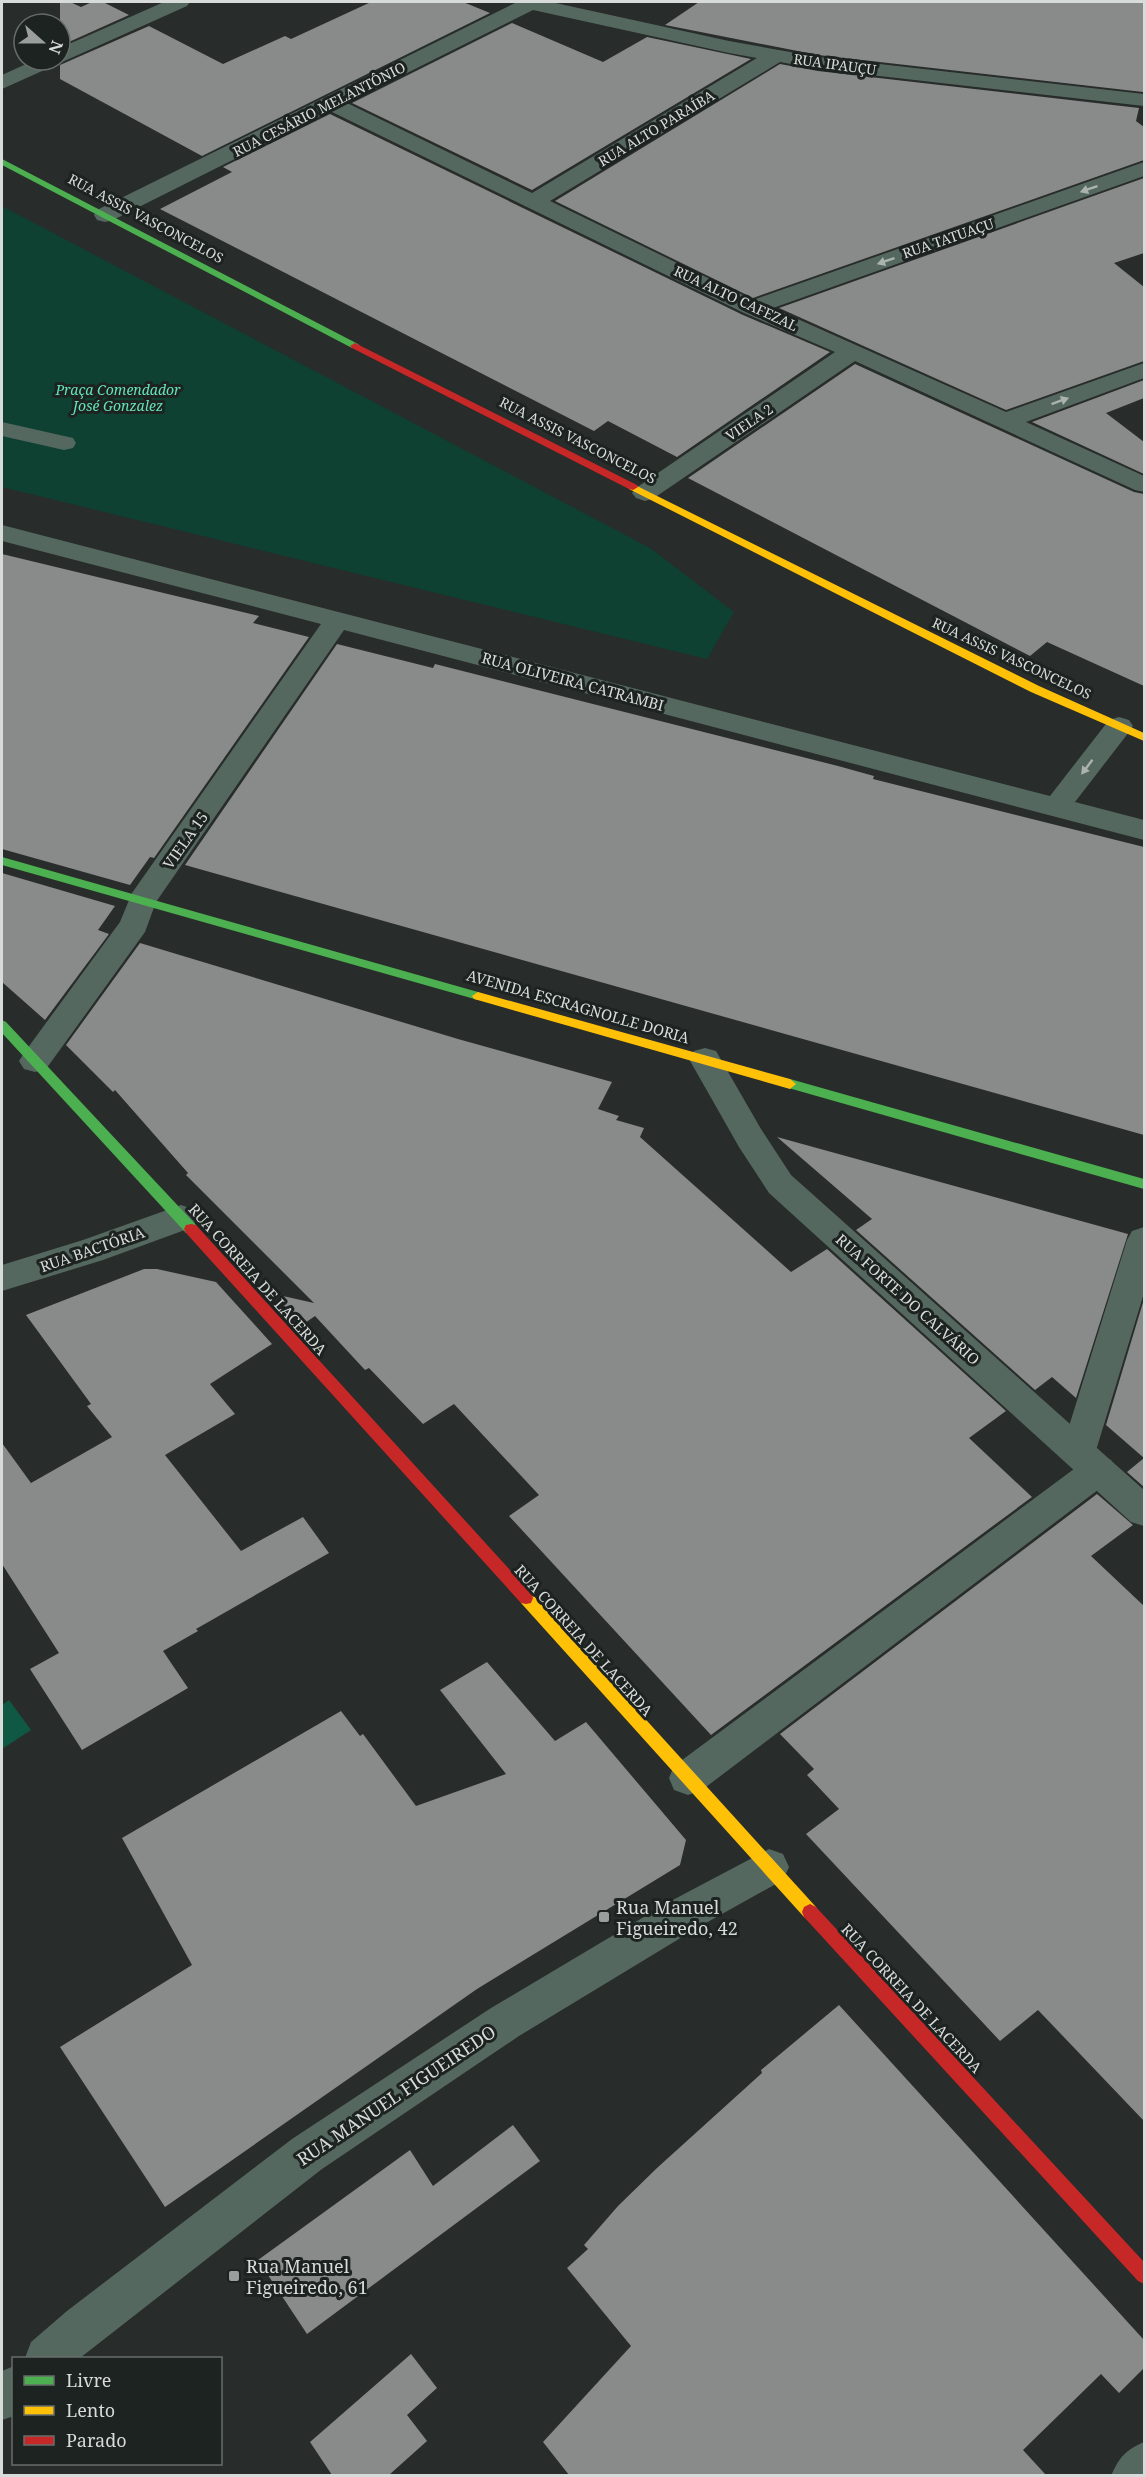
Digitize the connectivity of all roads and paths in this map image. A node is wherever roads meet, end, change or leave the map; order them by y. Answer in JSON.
{"nodes":[{"id":1,"x":180,"y":2,"type":"edge"},
{"id":2,"x":531,"y":2,"type":"edge"},
{"id":3,"x":72,"y":51,"type":"edge"},
{"id":4,"x":777,"y":56,"type":"junction"},
{"id":5,"x":26,"y":72,"type":"edge"},
{"id":6,"x":2,"y":83,"type":"edge"},
{"id":7,"x":1144,"y":100,"type":"edge"},
{"id":8,"x":330,"y":104,"type":"junction"},
{"id":9,"x":2,"y":162,"type":"edge"},
{"id":10,"x":1144,"y":170,"type":"edge"},
{"id":11,"x":534,"y":201,"type":"junction"},
{"id":12,"x":105,"y":215,"type":"junction"},
{"id":13,"x":752,"y":308,"type":"junction"},
{"id":14,"x":854,"y":351,"type":"junction"},
{"id":15,"x":1144,"y":370,"type":"edge"},
{"id":16,"x":1005,"y":421,"type":"junction"},
{"id":17,"x":2,"y":429,"type":"edge"},
{"id":18,"x":64,"y":443,"type":"dead end"},
{"id":19,"x":1144,"y":485,"type":"edge"},
{"id":20,"x":645,"y":493,"type":"junction"},
{"id":21,"x":2,"y":533,"type":"edge"},
{"id":22,"x":338,"y":619,"type":"junction"},
{"id":23,"x":1119,"y":726,"type":"junction"},
{"id":24,"x":1144,"y":737,"type":"edge"},
{"id":25,"x":1056,"y":808,"type":"junction"},
{"id":26,"x":1144,"y":830,"type":"edge"},
{"id":27,"x":2,"y":861,"type":"edge"},
{"id":28,"x":142,"y":900,"type":"junction"},
{"id":29,"x":2,"y":1025,"type":"edge"},
{"id":30,"x":705,"y":1059,"type":"junction"},
{"id":31,"x":35,"y":1061,"type":"junction"},
{"id":32,"x":1144,"y":1184,"type":"edge"},
{"id":33,"x":181,"y":1218,"type":"junction"},
{"id":34,"x":1144,"y":1240,"type":"edge"},
{"id":35,"x":2,"y":1278,"type":"edge"},
{"id":36,"x":1089,"y":1461,"type":"junction"},
{"id":37,"x":1144,"y":1511,"type":"edge"},
{"id":38,"x":688,"y":1778,"type":"junction"},
{"id":39,"x":769,"y":1867,"type":"junction"},
{"id":40,"x":1144,"y":2275,"type":"edge"},
{"id":41,"x":48,"y":2357,"type":"edge"},
{"id":42,"x":1144,"y":2465,"type":"edge"},
{"id":43,"x":1134,"y":2475,"type":"edge"}],
"edges":[{"from":1,"to":3,"type":"street"},
{"from":2,"to":4,"type":"street","name":"RUA IPAUÇU"},
{"from":2,"to":8,"type":"street","name":"RUA CESÁRIO MELANTÔNIO"},
{"from":4,"to":7,"type":"street","name":"RUA IPAUÇU"},
{"from":4,"to":11,"type":"street","name":"RUA ALTO PARAÍBA"},
{"from":5,"to":6,"type":"street"},
{"from":8,"to":11,"type":"street","name":"RUA ALTO CAFEZAL"},
{"from":8,"to":12,"type":"street","name":"RUA CESÁRIO MELANTÔNIO"},
{"from":9,"to":12,"type":"street","name":"RUA ASSIS VASCONCELOS"},
{"from":10,"to":13,"type":"street","name":"RUA TATUAÇU","one_way":true},
{"from":11,"to":13,"type":"street","name":"RUA ALTO CAFEZAL"},
{"from":12,"to":20,"type":"street","name":"RUA ASSIS VASCONCELOS"},
{"from":13,"to":14,"type":"street","name":"RUA ALTO CAFEZAL"},
{"from":14,"to":16,"type":"street","name":"RUA ALTO CAFEZAL"},
{"from":14,"to":20,"type":"street","name":"VIELA 2"},
{"from":16,"to":15,"type":"street","one_way":true},
{"from":16,"to":19,"type":"street","name":"RUA ALTO CAFEZAL"},
{"from":17,"to":18,"type":"street"},
{"from":20,"to":23,"type":"street","name":"RUA ASSIS VASCONCELOS"},
{"from":21,"to":22,"type":"street","name":"RUA OLIVEIRA CATRAMBI"},
{"from":22,"to":25,"type":"street","name":"RUA OLIVEIRA CATRAMBI"},
{"from":22,"to":28,"type":"street","name":"VIELA 15"},
{"from":23,"to":24,"type":"street","name":"RUA ASSIS VASCONCELOS"},
{"from":23,"to":25,"type":"street","one_way":true},
{"from":25,"to":26,"type":"street","name":"RUA OLIVEIRA CATRAMBI"},
{"from":27,"to":28,"type":"street","name":"AVENIDA ESCRAGNOLLE DORIA"},
{"from":28,"to":30,"type":"street","name":"AVENIDA ESCRAGNOLLE DORIA"},
{"from":28,"to":31,"type":"street","name":"VIELA 15"},
{"from":29,"to":31,"type":"street","name":"RUA CORREIA DE LACERDA"},
{"from":30,"to":32,"type":"street","name":"AVENIDA ESCRAGNOLLE DORIA"},
{"from":30,"to":36,"type":"street","name":"RUA FORTE DO CALVÁRIO"},
{"from":31,"to":33,"type":"street","name":"RUA CORREIA DE LACERDA"},
{"from":33,"to":35,"type":"street","name":"RUA BACTÓRIA"},
{"from":33,"to":38,"type":"street","name":"RUA CORREIA DE LACERDA"},
{"from":34,"to":36,"type":"street"},
{"from":36,"to":37,"type":"street","name":"RUA FORTE DO CALVÁRIO"},
{"from":36,"to":38,"type":"street"},
{"from":38,"to":39,"type":"street","name":"RUA CORREIA DE LACERDA"},
{"from":39,"to":40,"type":"street","name":"RUA CORREIA DE LACERDA"},
{"from":39,"to":41,"type":"street","name":"RUA MANUEL FIGUEIREDO"},
{"from":42,"to":43,"type":"street"}]}
